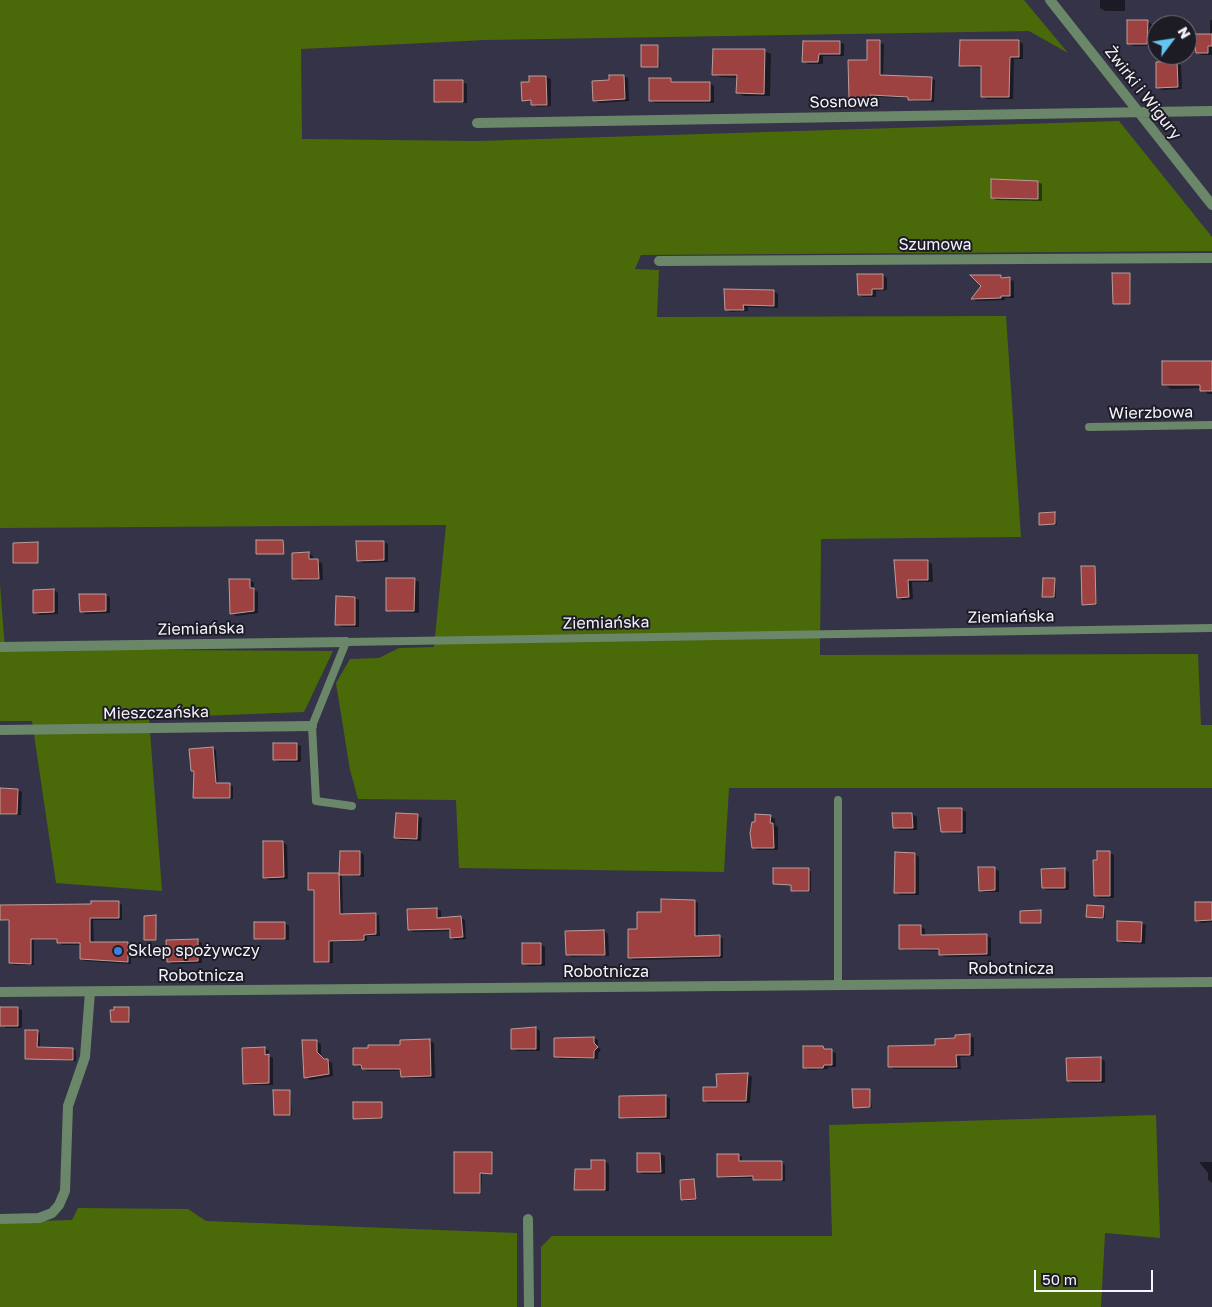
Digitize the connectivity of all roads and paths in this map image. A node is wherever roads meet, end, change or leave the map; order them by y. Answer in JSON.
{"nodes":[{"id":1,"x":1050,"y":0,"type":"edge"},
{"id":2,"x":1139,"y":111,"type":"junction"},
{"id":3,"x":1212,"y":111,"type":"edge"},
{"id":4,"x":477,"y":123,"type":"dead end"},
{"id":5,"x":1212,"y":205,"type":"edge"},
{"id":6,"x":1212,"y":258,"type":"edge"},
{"id":7,"x":659,"y":261,"type":"dead end"},
{"id":8,"x":1212,"y":426,"type":"edge"},
{"id":9,"x":1090,"y":427,"type":"dead end"},
{"id":10,"x":1212,"y":628,"type":"edge"},
{"id":11,"x":346,"y":642,"type":"junction"},
{"id":12,"x":0,"y":647,"type":"edge"},
{"id":13,"x":312,"y":726,"type":"junction"},
{"id":14,"x":0,"y":730,"type":"edge"},
{"id":15,"x":838,"y":800,"type":"dead end"},
{"id":16,"x":352,"y":806,"type":"dead end"},
{"id":17,"x":1212,"y":982,"type":"edge"},
{"id":18,"x":838,"y":985,"type":"junction"},
{"id":19,"x":0,"y":992,"type":"edge"},
{"id":20,"x":90,"y":992,"type":"junction"},
{"id":21,"x":0,"y":1219,"type":"edge"},
{"id":22,"x":528,"y":1219,"type":"dead end"},
{"id":23,"x":529,"y":1307,"type":"edge"}],
"edges":[{"from":1,"to":2,"type":"street","name":"Żwirki i Wigury"},
{"from":2,"to":3,"type":"street","name":"Sosnowa"},
{"from":2,"to":4,"type":"street","name":"Sosnowa"},
{"from":2,"to":5,"type":"street","name":"Żwirki i Wigury"},
{"from":6,"to":7,"type":"street","name":"Szumowa"},
{"from":8,"to":9,"type":"lane","name":"Wierzbowa"},
{"from":10,"to":11,"type":"lane","name":"Ziemiańska"},
{"from":11,"to":12,"type":"street","name":"Ziemiańska"},
{"from":11,"to":13,"type":"lane"},
{"from":13,"to":14,"type":"street","name":"Mieszczańska"},
{"from":13,"to":16,"type":"lane"},
{"from":15,"to":18,"type":"lane"},
{"from":17,"to":18,"type":"street","name":"Robotnicza"},
{"from":18,"to":20,"type":"street","name":"Robotnicza"},
{"from":19,"to":20,"type":"street","name":"Robotnicza"},
{"from":20,"to":21,"type":"street"},
{"from":22,"to":23,"type":"street"}]}
